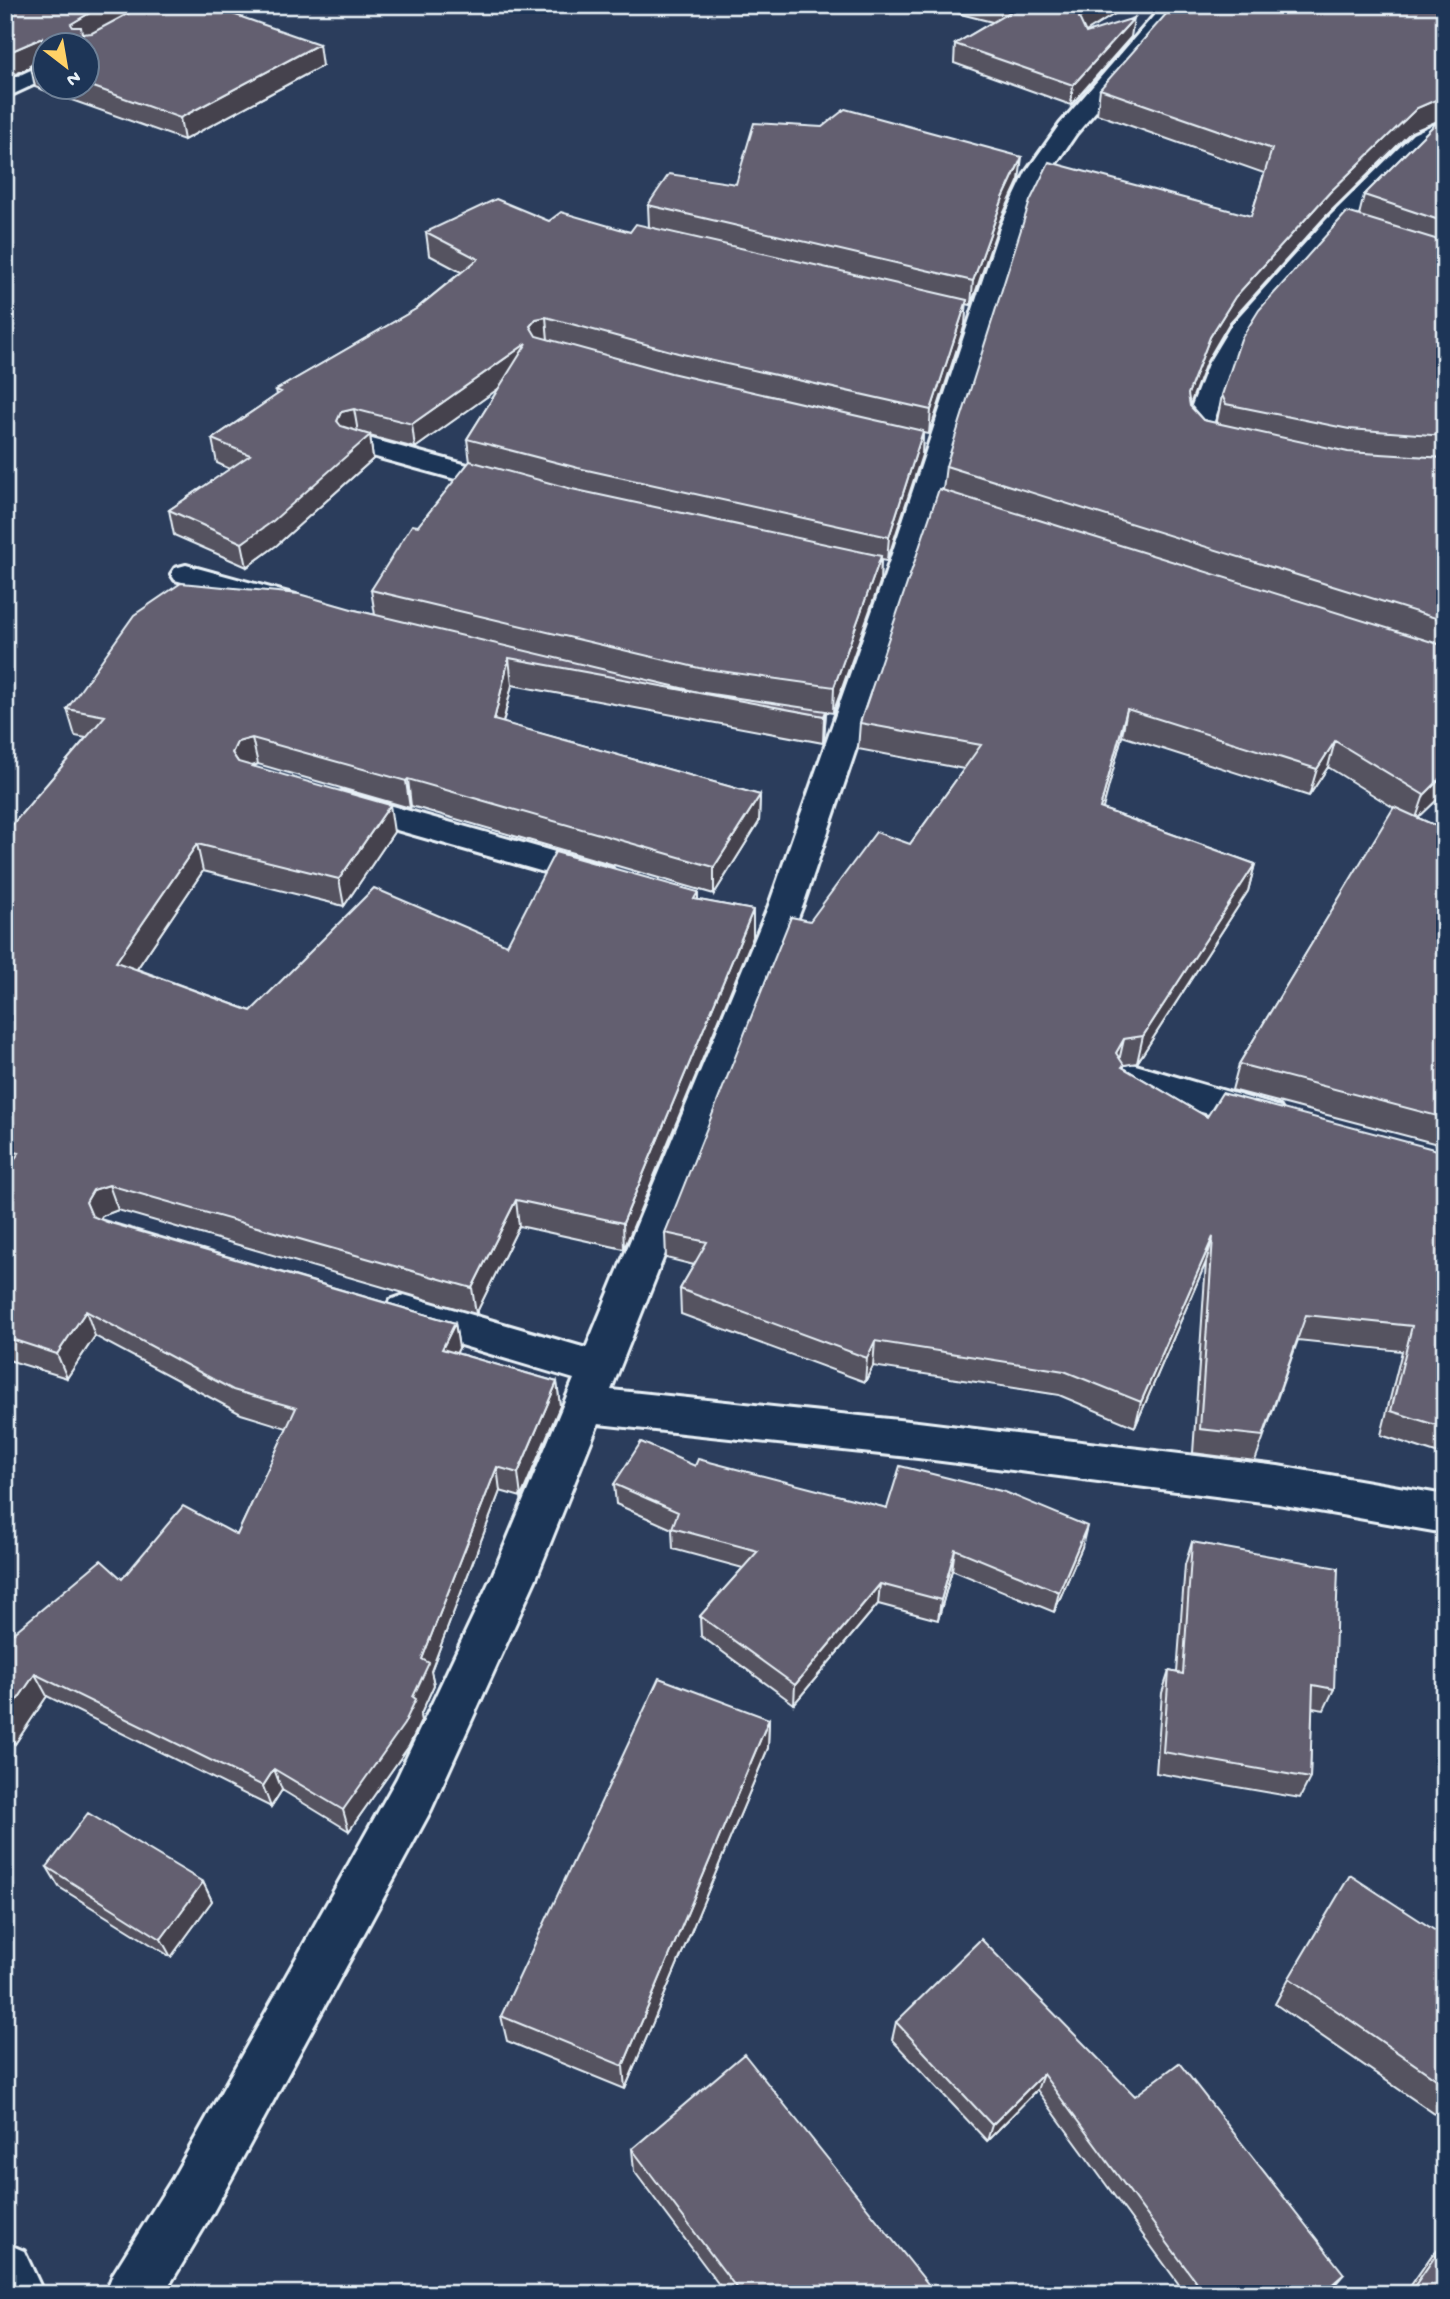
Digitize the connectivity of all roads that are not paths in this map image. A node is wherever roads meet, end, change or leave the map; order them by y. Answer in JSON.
{"nodes":[{"id":1,"x":1181,"y":5,"type":"edge"},
{"id":2,"x":32,"y":77,"type":"edge"},
{"id":3,"x":5,"y":91,"type":"edge"},
{"id":4,"x":1445,"y":125,"type":"edge"},
{"id":5,"x":357,"y":443,"type":"edge"},
{"id":6,"x":1262,"y":450,"type":"edge"},
{"id":7,"x":536,"y":492,"type":"edge"},
{"id":8,"x":186,"y":574,"type":"dead end"},
{"id":9,"x":318,"y":612,"type":"edge"},
{"id":10,"x":311,"y":794,"type":"edge"},
{"id":11,"x":630,"y":885,"type":"edge"},
{"id":12,"x":1132,"y":1078,"type":"edge"},
{"id":13,"x":1303,"y":1128,"type":"edge"},
{"id":14,"x":372,"y":1303,"type":"edge"},
{"id":15,"x":593,"y":1387,"type":"junction"},
{"id":16,"x":1445,"y":1514,"type":"edge"},
{"id":17,"x":5,"y":2270,"type":"edge"},
{"id":18,"x":16,"y":2294,"type":"edge"},
{"id":19,"x":133,"y":2294,"type":"edge"}],
"edges":[{"from":1,"to":15,"type":"street"},
{"from":2,"to":3,"type":"street"},
{"from":4,"to":6,"type":"street"},
{"from":5,"to":7,"type":"street"},
{"from":8,"to":9,"type":"street"},
{"from":10,"to":11,"type":"street"},
{"from":12,"to":13,"type":"street"},
{"from":14,"to":15,"type":"street"},
{"from":15,"to":16,"type":"street"},
{"from":15,"to":19,"type":"street"},
{"from":17,"to":18,"type":"street"}]}
